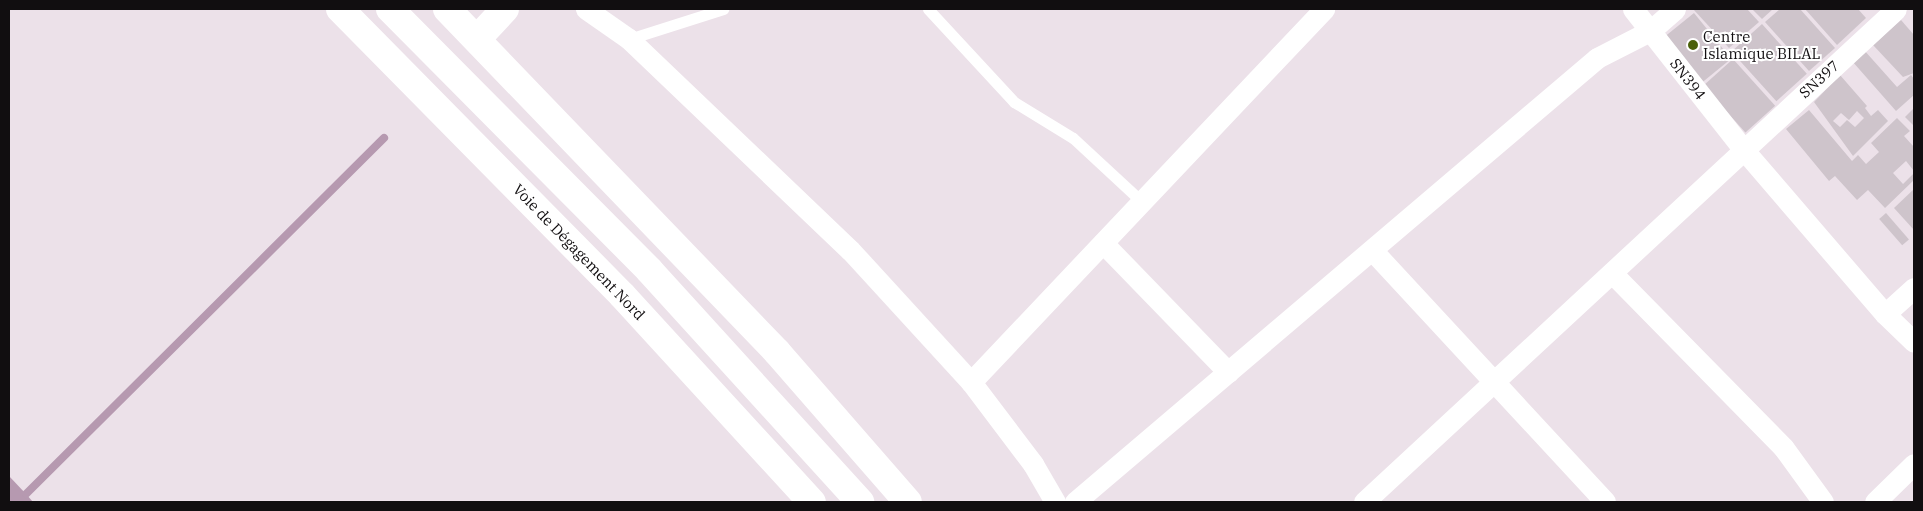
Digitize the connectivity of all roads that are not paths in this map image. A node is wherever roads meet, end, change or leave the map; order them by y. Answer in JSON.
{"nodes":[{"id":1,"x":340,"y":9,"type":"edge"},
{"id":2,"x":390,"y":9,"type":"edge"},
{"id":3,"x":447,"y":9,"type":"edge"},
{"id":4,"x":505,"y":9,"type":"edge"},
{"id":5,"x":586,"y":9,"type":"edge"},
{"id":6,"x":724,"y":9,"type":"edge"},
{"id":7,"x":928,"y":9,"type":"edge"},
{"id":8,"x":1324,"y":9,"type":"edge"},
{"id":9,"x":1633,"y":9,"type":"edge"},
{"id":10,"x":1675,"y":9,"type":"edge"},
{"id":11,"x":1896,"y":9,"type":"edge"},
{"id":12,"x":1650,"y":31,"type":"junction"},
{"id":13,"x":629,"y":39,"type":"junction"},
{"id":14,"x":477,"y":40,"type":"junction"},
{"id":15,"x":1743,"y":149,"type":"junction"},
{"id":16,"x":1142,"y":202,"type":"junction"},
{"id":17,"x":1103,"y":243,"type":"junction"},
{"id":18,"x":1372,"y":250,"type":"junction"},
{"id":19,"x":1612,"y":273,"type":"junction"},
{"id":20,"x":1914,"y":288,"type":"edge"},
{"id":21,"x":1885,"y":314,"type":"junction"},
{"id":22,"x":1914,"y":342,"type":"edge"},
{"id":23,"x":1228,"y":372,"type":"junction"},
{"id":24,"x":971,"y":382,"type":"junction"},
{"id":25,"x":1494,"y":385,"type":"junction"},
{"id":26,"x":1914,"y":464,"type":"edge"},
{"id":27,"x":812,"y":502,"type":"edge"},
{"id":28,"x":860,"y":502,"type":"edge"},
{"id":29,"x":908,"y":502,"type":"edge"},
{"id":30,"x":1055,"y":502,"type":"edge"},
{"id":31,"x":1075,"y":502,"type":"edge"},
{"id":32,"x":1364,"y":502,"type":"edge"},
{"id":33,"x":1605,"y":502,"type":"edge"},
{"id":34,"x":1823,"y":502,"type":"edge"},
{"id":35,"x":1874,"y":502,"type":"edge"}],
"edges":[{"from":1,"to":27,"type":"main road","name":"Voie de Dégagement Nord"},
{"from":2,"to":28,"type":"main road"},
{"from":3,"to":14,"type":"main road"},
{"from":4,"to":14,"type":"main road"},
{"from":5,"to":13,"type":"street"},
{"from":6,"to":13,"type":"lane"},
{"from":7,"to":16,"type":"lane"},
{"from":8,"to":16,"type":"street"},
{"from":9,"to":12,"type":"street","name":"SN394"},
{"from":10,"to":12,"type":"street"},
{"from":11,"to":15,"type":"street","name":"SN397"},
{"from":12,"to":15,"type":"street","name":"SN394"},
{"from":12,"to":18,"type":"street"},
{"from":13,"to":24,"type":"street"},
{"from":14,"to":29,"type":"main road"},
{"from":15,"to":19,"type":"street","name":"SN397"},
{"from":15,"to":21,"type":"street","name":"SN394"},
{"from":16,"to":17,"type":"street"},
{"from":17,"to":23,"type":"street"},
{"from":17,"to":24,"type":"street"},
{"from":18,"to":23,"type":"street"},
{"from":18,"to":25,"type":"street"},
{"from":19,"to":25,"type":"street","name":"SN397"},
{"from":19,"to":34,"type":"street"},
{"from":20,"to":21,"type":"street"},
{"from":21,"to":22,"type":"street","name":"SN394"},
{"from":23,"to":31,"type":"street"},
{"from":24,"to":30,"type":"street"},
{"from":25,"to":32,"type":"street","name":"SN397"},
{"from":25,"to":33,"type":"street"},
{"from":26,"to":35,"type":"street"}]}
